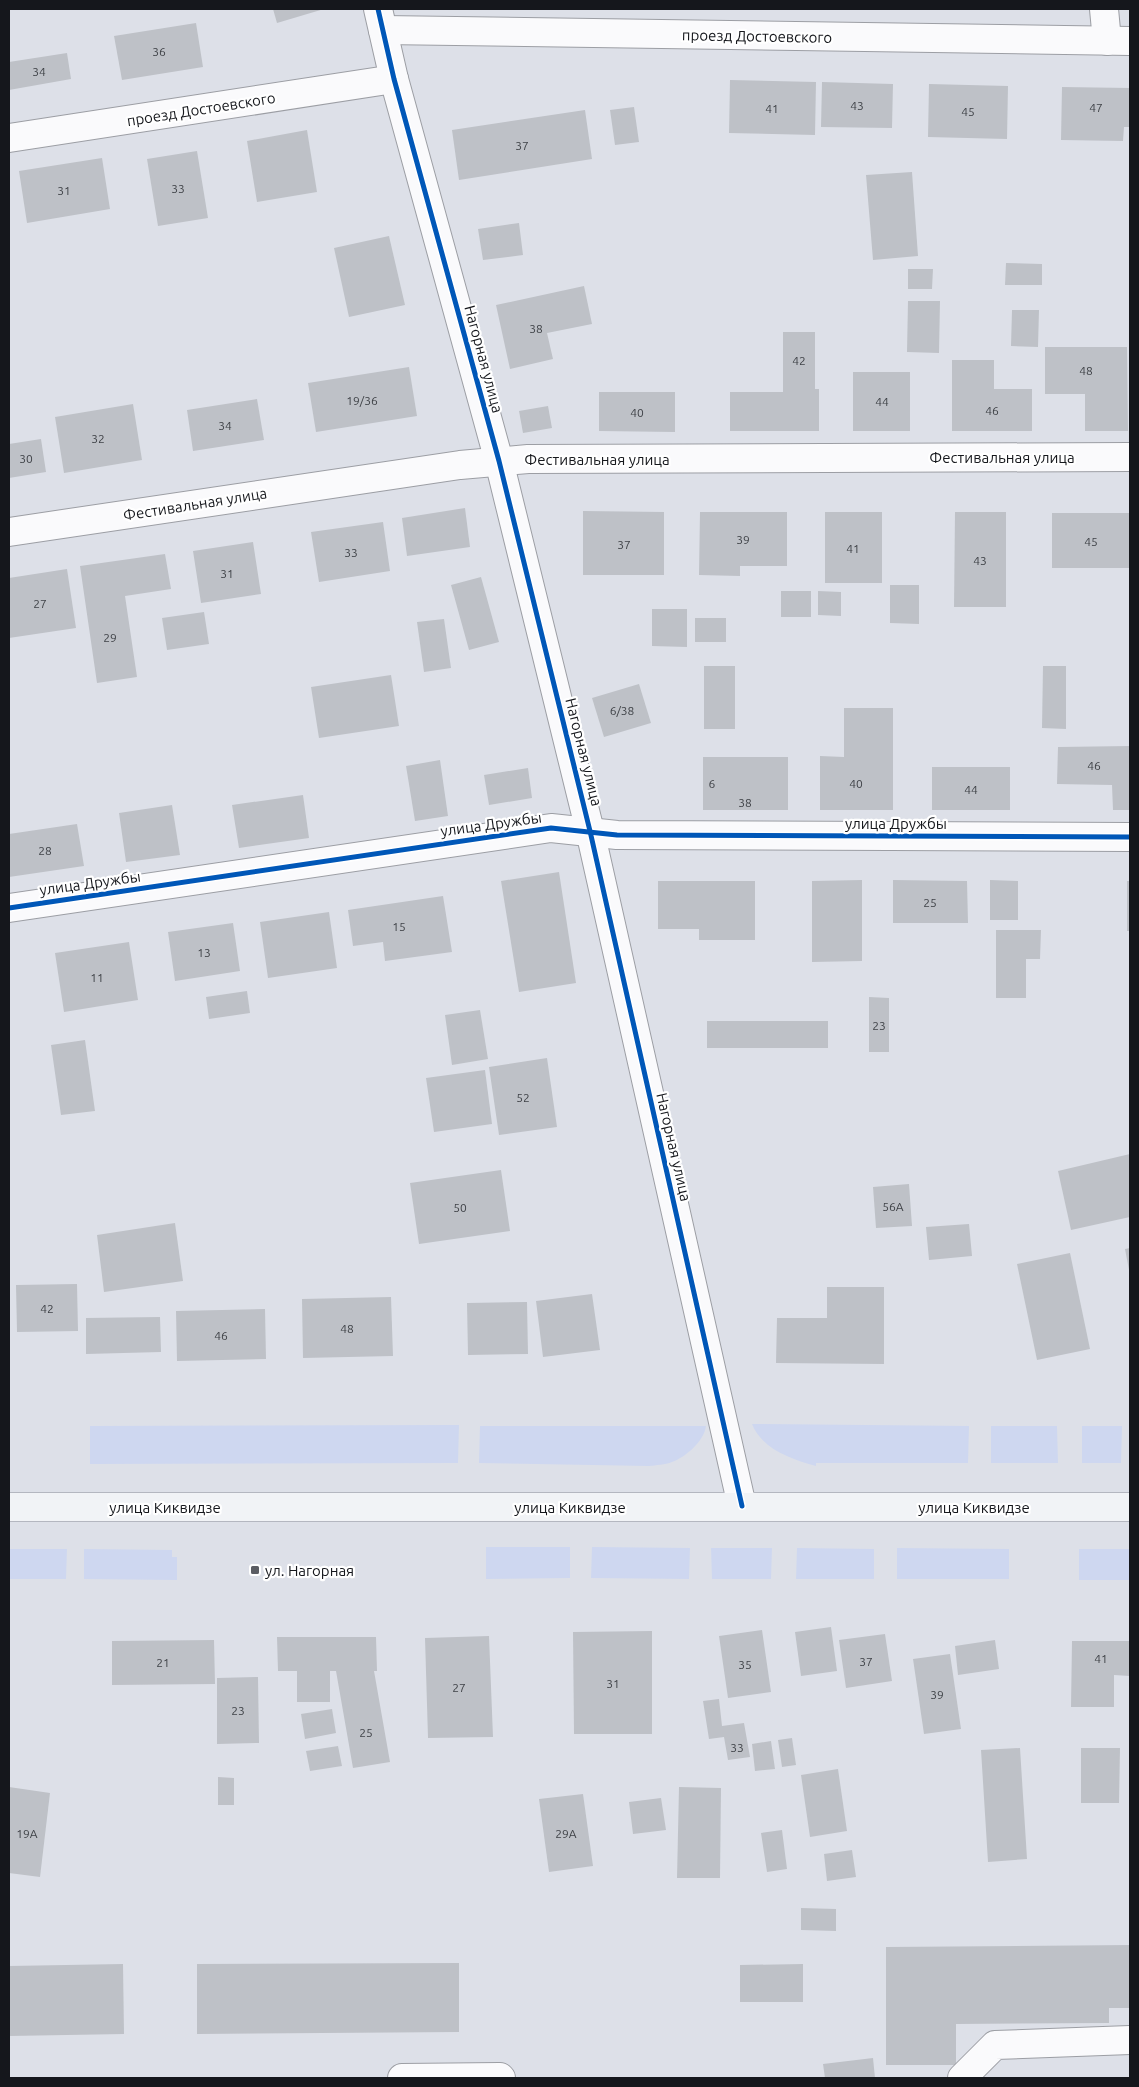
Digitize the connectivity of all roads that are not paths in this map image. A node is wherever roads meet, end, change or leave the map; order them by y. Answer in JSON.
{"nodes":[{"id":1,"x":1104,"y":9,"type":"edge"},
{"id":2,"x":381,"y":20,"type":"edge"},
{"id":3,"x":1118,"y":41,"type":"edge"},
{"id":4,"x":394,"y":79,"type":"junction"},
{"id":5,"x":9,"y":138,"type":"edge"},
{"id":6,"x":1130,"y":457,"type":"edge"},
{"id":7,"x":499,"y":461,"type":"junction"},
{"id":8,"x":9,"y":532,"type":"edge"},
{"id":9,"x":590,"y":831,"type":"junction"},
{"id":10,"x":1130,"y":837,"type":"edge"},
{"id":11,"x":9,"y":908,"type":"edge"},
{"id":12,"x":742,"y":1506,"type":"junction"},
{"id":13,"x":9,"y":1507,"type":"edge"},
{"id":14,"x":1130,"y":1508,"type":"edge"},
{"id":15,"x":1130,"y":2040,"type":"edge"},
{"id":16,"x":402,"y":2078,"type":"edge"},
{"id":17,"x":501,"y":2078,"type":"edge"},
{"id":18,"x":962,"y":2078,"type":"edge"}],
"edges":[{"from":1,"to":3,"type":"street"},
{"from":2,"to":3,"type":"street","name":"проезд Достоевского"},
{"from":2,"to":4,"type":"street","name":"Нагорная улица"},
{"from":4,"to":5,"type":"street","name":"проезд Достоевского"},
{"from":4,"to":7,"type":"street","name":"Нагорная улица"},
{"from":6,"to":7,"type":"street","name":"Фестивальная улица"},
{"from":7,"to":8,"type":"street","name":"Фестивальная улица"},
{"from":7,"to":9,"type":"street","name":"Нагорная улица"},
{"from":9,"to":10,"type":"street","name":"улица Дружбы"},
{"from":9,"to":11,"type":"street","name":"улица Дружбы"},
{"from":9,"to":12,"type":"street","name":"Нагорная улица"},
{"from":12,"to":13,"type":"main road","name":"улица Киквидзе"},
{"from":12,"to":14,"type":"main road","name":"улица Киквидзе"},
{"from":15,"to":18,"type":"street"},
{"from":16,"to":17,"type":"street"}]}
